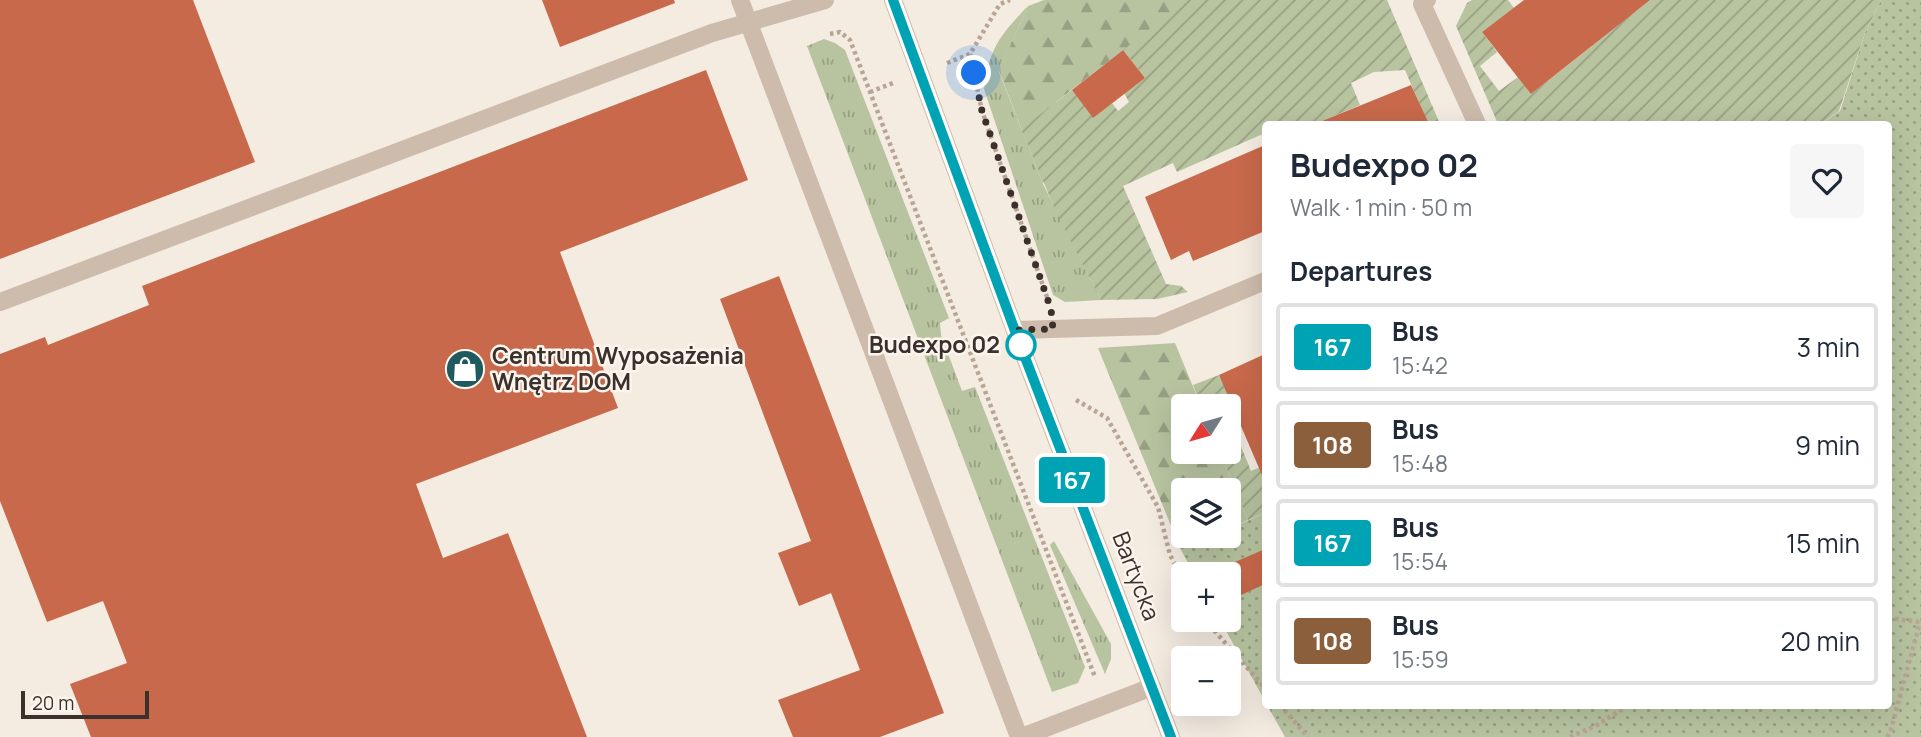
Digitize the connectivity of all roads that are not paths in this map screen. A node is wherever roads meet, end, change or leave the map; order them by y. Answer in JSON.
{"nodes":[{"id":1,"x":740,"y":0,"type":"edge"},
{"id":2,"x":825,"y":0,"type":"edge"},
{"id":3,"x":893,"y":0,"type":"edge"},
{"id":4,"x":1423,"y":1,"type":"edge"},
{"id":5,"x":749,"y":23,"type":"junction"},
{"id":6,"x":1477,"y":121,"type":"edge"},
{"id":7,"x":1262,"y":282,"type":"edge"},
{"id":8,"x":0,"y":302,"type":"edge"},
{"id":9,"x":1015,"y":330,"type":"junction"},
{"id":10,"x":1152,"y":687,"type":"junction"},
{"id":11,"x":1021,"y":737,"type":"edge"},
{"id":12,"x":1171,"y":737,"type":"edge"}],
"edges":[{"from":1,"to":5,"type":"street"},
{"from":2,"to":5,"type":"street"},
{"from":3,"to":9,"type":"street","name":"Bartycka"},
{"from":4,"to":6,"type":"street"},
{"from":5,"to":8,"type":"street"},
{"from":5,"to":11,"type":"street"},
{"from":7,"to":9,"type":"street"},
{"from":9,"to":10,"type":"street","name":"Bartycka"},
{"from":10,"to":11,"type":"street"},
{"from":10,"to":12,"type":"street","name":"Bartycka"}]}
